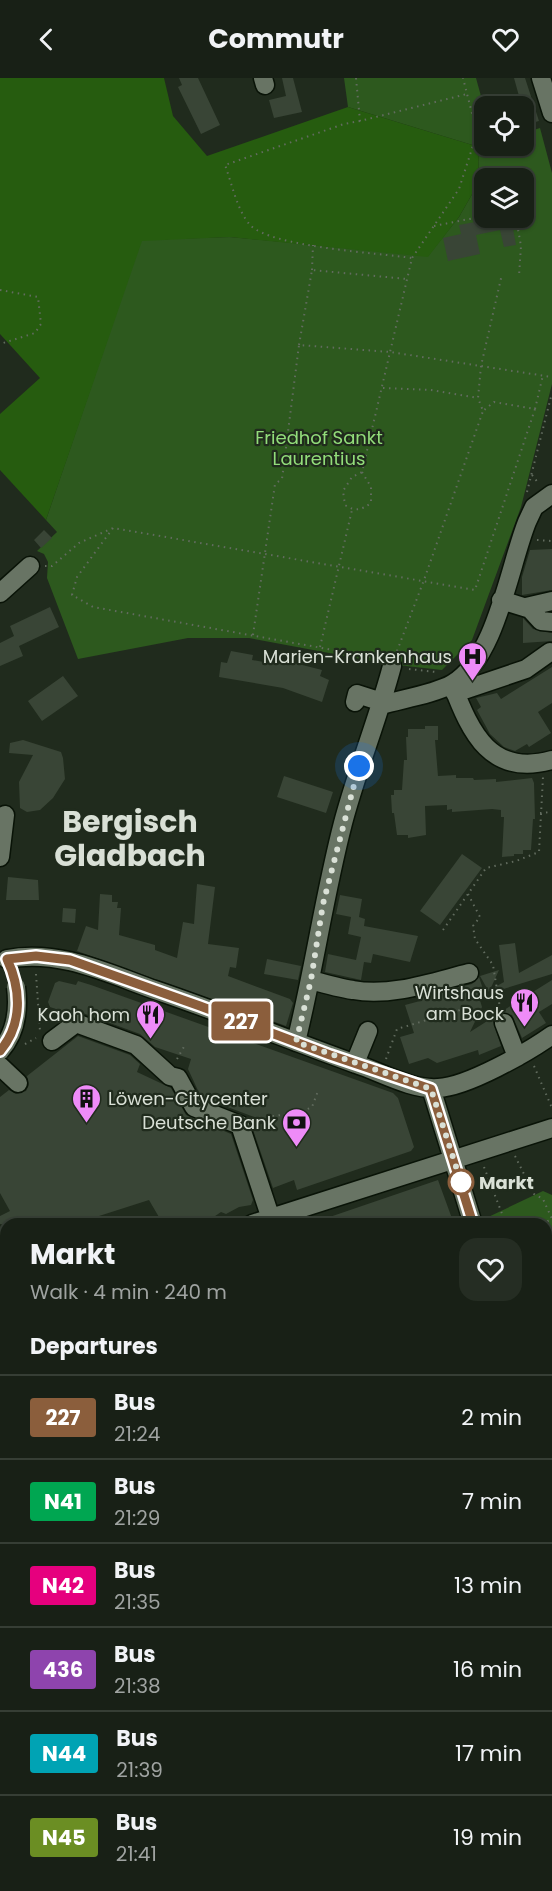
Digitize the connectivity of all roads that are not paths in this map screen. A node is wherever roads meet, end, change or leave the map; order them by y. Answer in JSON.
{"nodes":[{"id":1,"x":541,"y":78,"type":"edge"},
{"id":2,"x":552,"y":113,"type":"edge"},
{"id":3,"x":552,"y":494,"type":"edge"},
{"id":4,"x":30,"y":566,"type":"road end"},
{"id":5,"x":0,"y":593,"type":"edge"},
{"id":6,"x":501,"y":600,"type":"junction"},
{"id":7,"x":552,"y":601,"type":"edge"},
{"id":8,"x":526,"y":607,"type":"junction"},
{"id":9,"x":552,"y":621,"type":"edge"},
{"id":10,"x":550,"y":652,"type":"dead end"},
{"id":11,"x":392,"y":663,"type":"road end"},
{"id":12,"x":450,"y":684,"type":"junction"},
{"id":13,"x":355,"y":702,"type":"dead end"},
{"id":14,"x":382,"y":704,"type":"junction"},
{"id":15,"x":544,"y":762,"type":"edge"},
{"id":16,"x":5,"y":815,"type":"dead end"},
{"id":17,"x":0,"y":857,"type":"edge"},
{"id":18,"x":3,"y":954,"type":"edge"},
{"id":19,"x":469,"y":973,"type":"dead end"},
{"id":20,"x":311,"y":980,"type":"junction"},
{"id":21,"x":502,"y":1020,"type":"road end"},
{"id":22,"x":368,"y":1031,"type":"dead end"},
{"id":23,"x":52,"y":1041,"type":"dead end"},
{"id":24,"x":296,"y":1042,"type":"junction"},
{"id":25,"x":534,"y":1047,"type":"edge"},
{"id":26,"x":0,"y":1051,"type":"edge"},
{"id":27,"x":355,"y":1063,"type":"junction"},
{"id":28,"x":0,"y":1066,"type":"edge"},
{"id":29,"x":18,"y":1083,"type":"dead end"},
{"id":30,"x":431,"y":1089,"type":"junction"},
{"id":31,"x":552,"y":1128,"type":"edge"},
{"id":32,"x":454,"y":1161,"type":"junction"},
{"id":33,"x":271,"y":1218,"type":"edge"},
{"id":34,"x":274,"y":1218,"type":"edge"},
{"id":35,"x":471,"y":1218,"type":"edge"},
{"id":36,"x":552,"y":1542,"type":"edge"},
{"id":37,"x":552,"y":1556,"type":"edge"}],
"edges":[{"from":1,"to":2,"type":"street"},
{"from":3,"to":6,"type":"street"},
{"from":4,"to":5,"type":"street"},
{"from":6,"to":8,"type":"street"},
{"from":6,"to":12,"type":"street"},
{"from":7,"to":8,"type":"street"},
{"from":8,"to":9,"type":"street"},
{"from":10,"to":12,"type":"street"},
{"from":11,"to":14,"type":"street"},
{"from":12,"to":14,"type":"street"},
{"from":12,"to":15,"type":"street"},
{"from":13,"to":14,"type":"street"},
{"from":14,"to":20,"type":"street"},
{"from":16,"to":17,"type":"street"},
{"from":18,"to":24,"type":"street"},
{"from":18,"to":26,"type":"street","bridge":true},
{"from":19,"to":20,"type":"street"},
{"from":20,"to":24,"type":"street"},
{"from":21,"to":25,"type":"street"},
{"from":22,"to":27,"type":"street"},
{"from":23,"to":33,"type":"street"},
{"from":24,"to":27,"type":"street"},
{"from":25,"to":30,"type":"street"},
{"from":27,"to":30,"type":"street"},
{"from":28,"to":29,"type":"street"},
{"from":30,"to":32,"type":"street"},
{"from":31,"to":32,"type":"street"},
{"from":32,"to":34,"type":"street"},
{"from":32,"to":35,"type":"street"},
{"from":36,"to":37,"type":"main road"}]}
